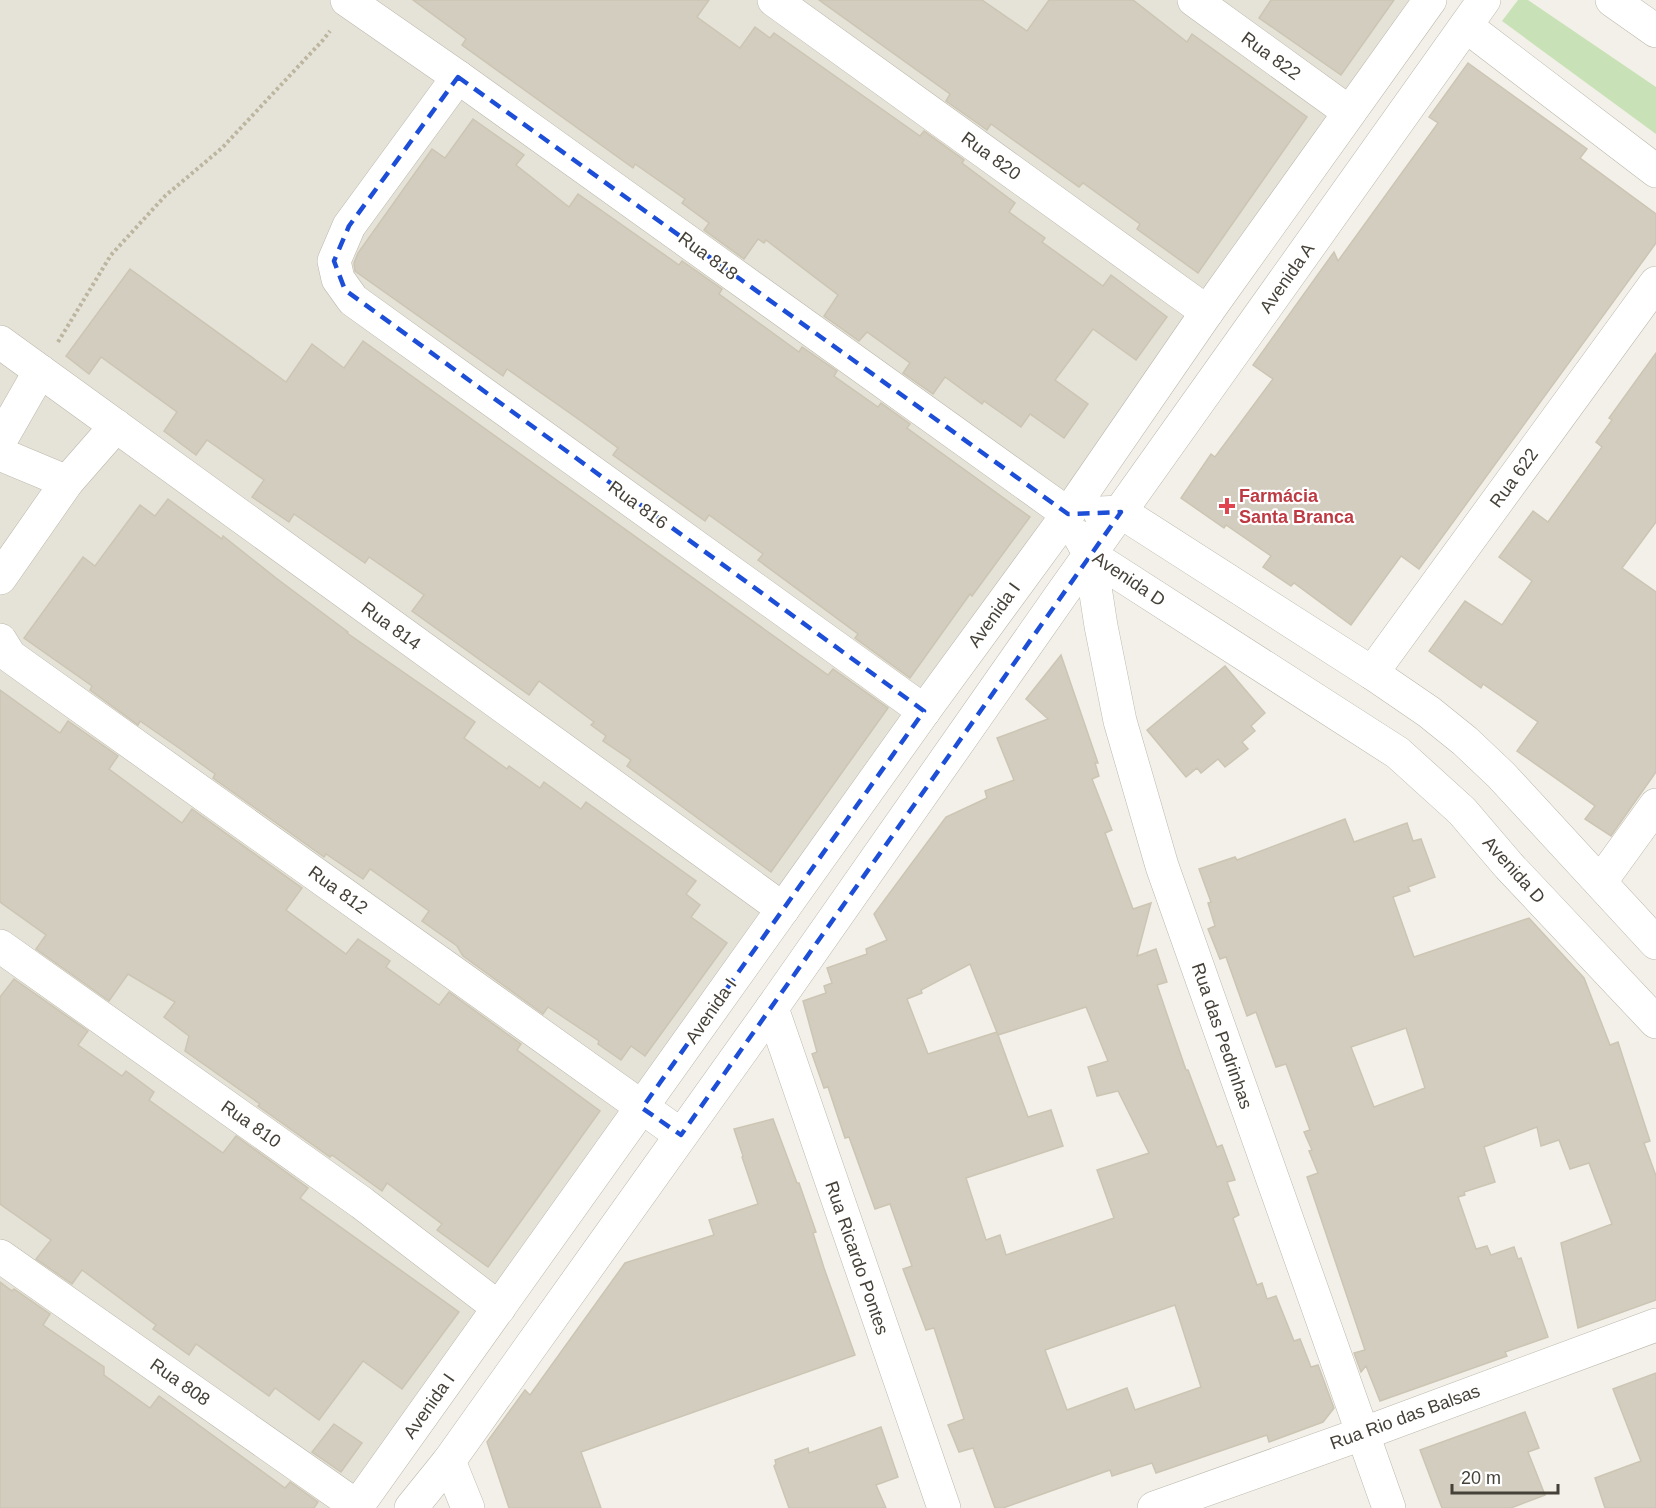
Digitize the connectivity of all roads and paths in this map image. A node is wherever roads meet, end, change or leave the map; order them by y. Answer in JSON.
{"nodes":[{"id":1,"x":774,"y":0,"type":"edge"},
{"id":2,"x":1194,"y":0,"type":"edge"},
{"id":3,"x":1430,"y":0,"type":"edge"},
{"id":4,"x":1612,"y":0,"type":"edge"},
{"id":5,"x":340,"y":13,"type":"edge"},
{"id":6,"x":1475,"y":13,"type":"edge"},
{"id":7,"x":1656,"y":32,"type":"edge"},
{"id":8,"x":458,"y":77,"type":"junction"},
{"id":9,"x":1349,"y":112,"type":"junction"},
{"id":10,"x":1325,"y":146,"type":"junction"},
{"id":11,"x":1656,"y":171,"type":"edge"},
{"id":12,"x":1362,"y":173,"type":"junction"},
{"id":13,"x":1656,"y":283,"type":"edge"},
{"id":14,"x":1207,"y":312,"type":"junction"},
{"id":15,"x":0,"y":342,"type":"edge"},
{"id":16,"x":40,"y":371,"type":"junction"},
{"id":17,"x":116,"y":426,"type":"junction"},
{"id":18,"x":0,"y":441,"type":"edge"},
{"id":19,"x":0,"y":454,"type":"edge"},
{"id":20,"x":67,"y":482,"type":"junction"},
{"id":21,"x":1121,"y":512,"type":"junction"},
{"id":22,"x":1068,"y":514,"type":"junction"},
{"id":23,"x":1090,"y":555,"type":"junction"},
{"id":24,"x":0,"y":578,"type":"edge"},
{"id":25,"x":0,"y":640,"type":"edge"},
{"id":26,"x":1372,"y":673,"type":"junction"},
{"id":27,"x":924,"y":711,"type":"junction"},
{"id":28,"x":1656,"y":805,"type":"edge"},
{"id":29,"x":1601,"y":881,"type":"junction"},
{"id":30,"x":783,"y":909,"type":"junction"},
{"id":31,"x":1656,"y":943,"type":"edge"},
{"id":32,"x":0,"y":946,"type":"edge"},
{"id":33,"x":772,"y":1008,"type":"junction"},
{"id":34,"x":1653,"y":1026,"type":"edge"},
{"id":35,"x":642,"y":1108,"type":"junction"},
{"id":36,"x":681,"y":1135,"type":"junction"},
{"id":37,"x":0,"y":1256,"type":"edge"},
{"id":38,"x":499,"y":1308,"type":"junction"},
{"id":39,"x":1656,"y":1325,"type":"edge"},
{"id":40,"x":1363,"y":1434,"type":"junction"},
{"id":41,"x":449,"y":1461,"type":"junction"},
{"id":42,"x":358,"y":1508,"type":"edge"},
{"id":43,"x":411,"y":1508,"type":"edge"},
{"id":44,"x":468,"y":1508,"type":"edge"},
{"id":45,"x":944,"y":1508,"type":"edge"},
{"id":46,"x":1154,"y":1508,"type":"edge"},
{"id":47,"x":1389,"y":1508,"type":"edge"}],
"edges":[{"from":1,"to":14,"type":"street","name":"Rua 820"},
{"from":2,"to":9,"type":"street","name":"Rua 822"},
{"from":3,"to":9,"type":"street"},
{"from":4,"to":7,"type":"street"},
{"from":5,"to":8,"type":"street","name":"Rua 818"},
{"from":5,"to":16,"type":"path"},
{"from":6,"to":11,"type":"street"},
{"from":6,"to":12,"type":"street","name":"Avenida A"},
{"from":8,"to":22,"type":"street","name":"Rua 818"},
{"from":8,"to":27,"type":"street","name":"Rua 816"},
{"from":9,"to":10,"type":"street"},
{"from":10,"to":12,"type":"street"},
{"from":10,"to":14,"type":"street"},
{"from":12,"to":21,"type":"street","name":"Avenida A"},
{"from":13,"to":26,"type":"street","name":"Rua 622"},
{"from":14,"to":22,"type":"street"},
{"from":15,"to":16,"type":"street","name":"Rua 814"},
{"from":16,"to":17,"type":"street","name":"Rua 814"},
{"from":16,"to":18,"type":"street"},
{"from":17,"to":20,"type":"street"},
{"from":17,"to":30,"type":"street","name":"Rua 814"},
{"from":19,"to":20,"type":"street"},
{"from":20,"to":24,"type":"street"},
{"from":21,"to":22,"type":"street"},
{"from":21,"to":23,"type":"street","name":"Avenida A"},
{"from":21,"to":26,"type":"street"},
{"from":22,"to":23,"type":"street","name":"Avenida D"},
{"from":22,"to":27,"type":"street","name":"Avenida I"},
{"from":23,"to":33,"type":"street"},
{"from":23,"to":34,"type":"street","name":"Avenida D"},
{"from":23,"to":40,"type":"street","name":"Rua das Pedrinhas"},
{"from":25,"to":35,"type":"street","name":"Rua 812"},
{"from":26,"to":29,"type":"street"},
{"from":27,"to":30,"type":"street","name":"Avenida I"},
{"from":28,"to":29,"type":"street"},
{"from":29,"to":31,"type":"street"},
{"from":30,"to":35,"type":"street","name":"Avenida I"},
{"from":32,"to":38,"type":"street","name":"Rua 810"},
{"from":33,"to":36,"type":"street"},
{"from":33,"to":45,"type":"street","name":"Rua Ricardo Pontes"},
{"from":35,"to":36,"type":"street","name":"Rua 812"},
{"from":35,"to":38,"type":"street","name":"Avenida I"},
{"from":36,"to":41,"type":"street"},
{"from":37,"to":42,"type":"street","name":"Rua 808"},
{"from":38,"to":42,"type":"street","name":"Avenida I"},
{"from":39,"to":40,"type":"street","name":"Rua Rio das Balsas"},
{"from":40,"to":46,"type":"street","name":"Rua Rio das Balsas"},
{"from":40,"to":47,"type":"street","name":"Rua das Pedrinhas"},
{"from":41,"to":43,"type":"street"},
{"from":41,"to":44,"type":"street"}]}
